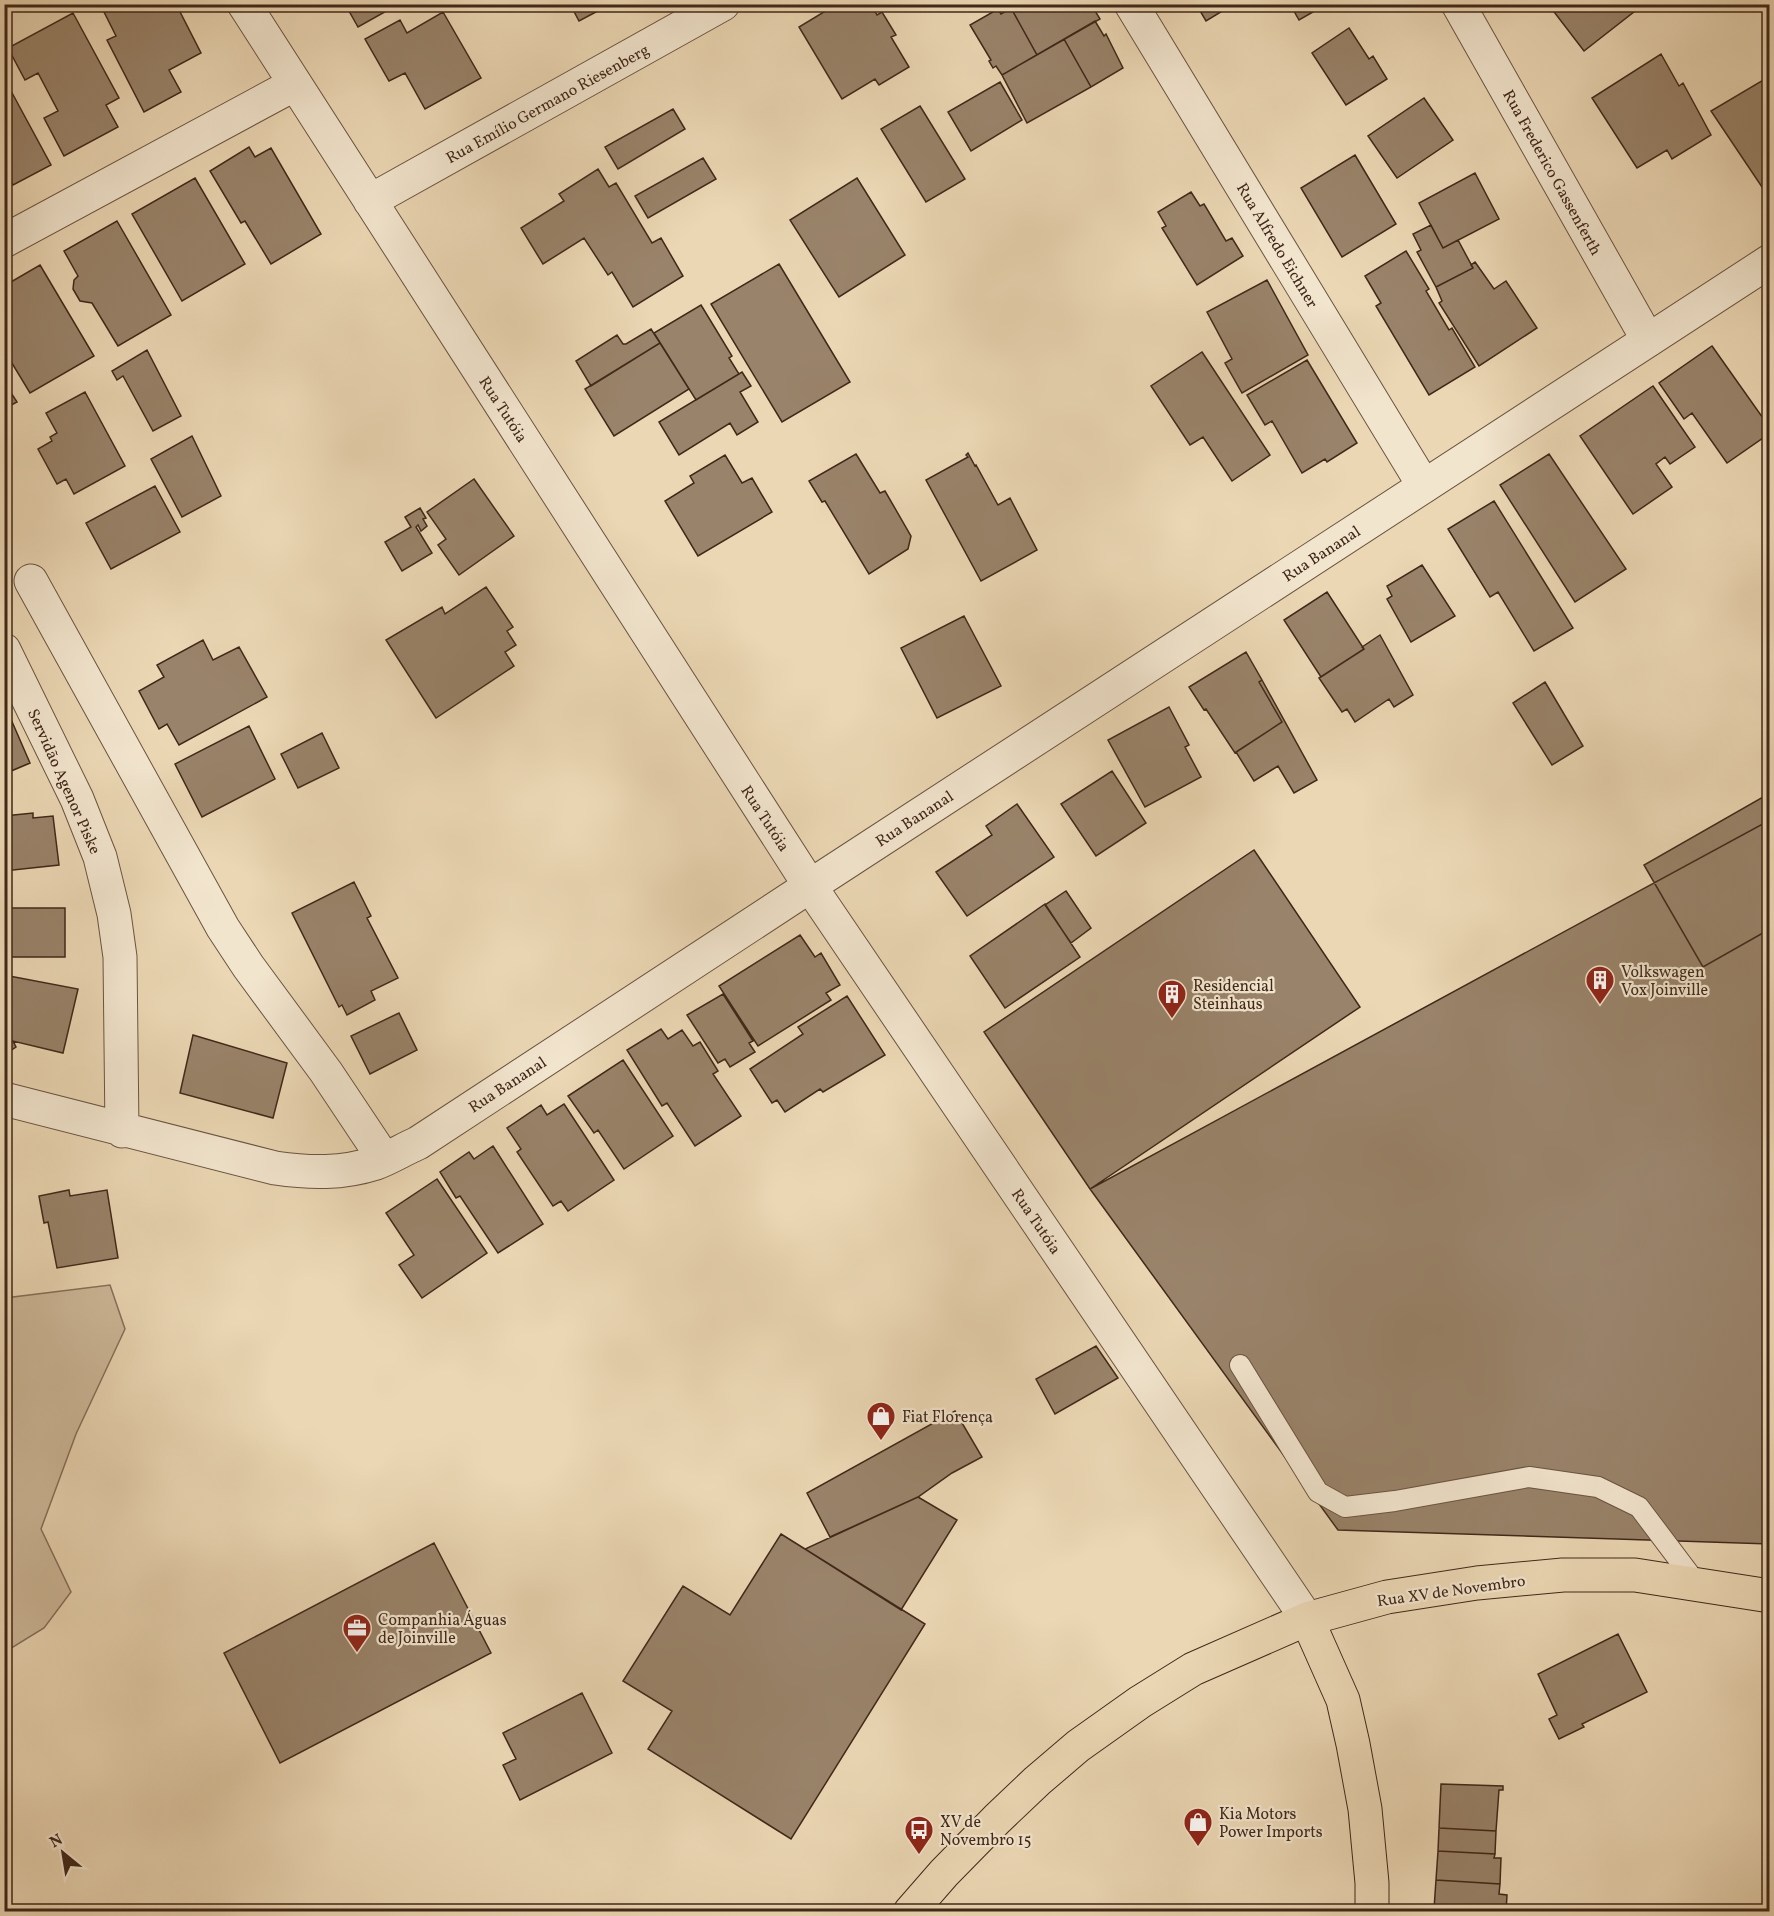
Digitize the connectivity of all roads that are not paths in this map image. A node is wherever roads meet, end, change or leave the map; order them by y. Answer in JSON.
{"nodes":[{"id":1,"x":244,"y":4,"type":"edge"},
{"id":2,"x":723,"y":4,"type":"edge"},
{"id":3,"x":1131,"y":4,"type":"edge"},
{"id":4,"x":1458,"y":4,"type":"edge"},
{"id":5,"x":295,"y":84,"type":"junction"},
{"id":6,"x":370,"y":201,"type":"junction"},
{"id":7,"x":4,"y":241,"type":"edge"},
{"id":8,"x":1770,"y":261,"type":"edge"},
{"id":9,"x":1648,"y":340,"type":"junction"},
{"id":10,"x":1424,"y":486,"type":"junction"},
{"id":11,"x":31,"y":581,"type":"dead end"},
{"id":12,"x":4,"y":650,"type":"edge"},
{"id":13,"x":810,"y":886,"type":"junction"},
{"id":14,"x":4,"y":1100,"type":"edge"},
{"id":15,"x":122,"y":1131,"type":"junction"},
{"id":16,"x":384,"y":1159,"type":"junction"},
{"id":17,"x":1240,"y":1365,"type":"dead end"},
{"id":18,"x":1697,"y":1584,"type":"junction"},
{"id":19,"x":1770,"y":1596,"type":"edge"},
{"id":20,"x":1307,"y":1619,"type":"junction"},
{"id":21,"x":910,"y":1911,"type":"edge"},
{"id":22,"x":1372,"y":1911,"type":"edge"}],
"edges":[{"from":1,"to":5,"type":"street","name":"Rua Tutóia"},
{"from":2,"to":6,"type":"street","name":"Rua Emílio Germano Riesenberg"},
{"from":3,"to":10,"type":"street","name":"Rua Alfredo Eichner"},
{"from":4,"to":9,"type":"street","name":"Rua Frederico Gassenferth"},
{"from":5,"to":6,"type":"street","name":"Rua Tutóia"},
{"from":5,"to":7,"type":"street"},
{"from":6,"to":13,"type":"street","name":"Rua Tutóia"},
{"from":8,"to":9,"type":"street","name":"Rua Bananal"},
{"from":9,"to":10,"type":"street","name":"Rua Bananal"},
{"from":10,"to":13,"type":"street","name":"Rua Bananal"},
{"from":11,"to":16,"type":"street"},
{"from":12,"to":15,"type":"street","name":"Servidão Agenor Piske"},
{"from":13,"to":16,"type":"street","name":"Rua Bananal"},
{"from":13,"to":20,"type":"street","name":"Rua Tutóia"},
{"from":14,"to":15,"type":"street","name":"Rua Bananal"},
{"from":15,"to":16,"type":"street","name":"Rua Bananal"},
{"from":17,"to":18,"type":"lane"},
{"from":18,"to":19,"type":"main road","name":"Rua XV de Novembro"},
{"from":18,"to":20,"type":"main road","name":"Rua XV de Novembro"},
{"from":20,"to":21,"type":"main road","name":"Rua XV de Novembro"},
{"from":20,"to":22,"type":"main road"}]}
